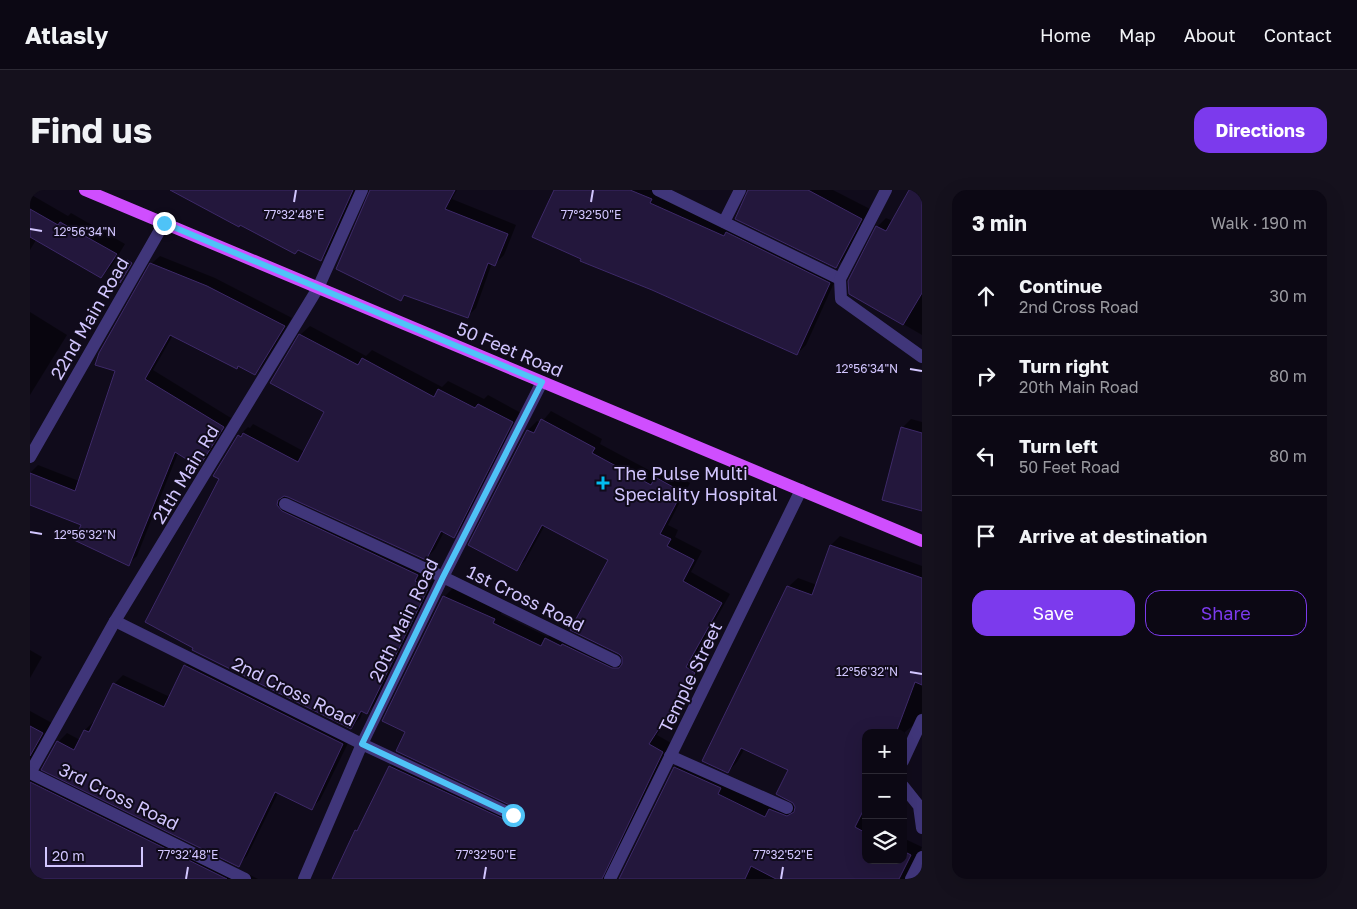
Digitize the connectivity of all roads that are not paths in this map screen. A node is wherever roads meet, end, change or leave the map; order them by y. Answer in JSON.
{"nodes":[{"id":1,"x":85,"y":190,"type":"edge"},
{"id":2,"x":362,"y":190,"type":"edge"},
{"id":3,"x":658,"y":190,"type":"edge"},
{"id":4,"x":740,"y":190,"type":"edge"},
{"id":5,"x":886,"y":190,"type":"edge"},
{"id":6,"x":724,"y":222,"type":"junction"},
{"id":7,"x":164,"y":223,"type":"junction"},
{"id":8,"x":840,"y":279,"type":"junction"},
{"id":9,"x":318,"y":288,"type":"junction"},
{"id":10,"x":922,"y":357,"type":"edge"},
{"id":11,"x":542,"y":382,"type":"junction"},
{"id":12,"x":30,"y":457,"type":"edge"},
{"id":13,"x":801,"y":490,"type":"junction"},
{"id":14,"x":285,"y":504,"type":"dead end"},
{"id":15,"x":922,"y":541,"type":"edge"},
{"id":16,"x":443,"y":577,"type":"junction"},
{"id":17,"x":115,"y":621,"type":"junction"},
{"id":18,"x":615,"y":661,"type":"dead end"},
{"id":19,"x":922,"y":720,"type":"edge"},
{"id":20,"x":362,"y":744,"type":"junction"},
{"id":21,"x":907,"y":752,"type":"edge"},
{"id":22,"x":670,"y":756,"type":"junction"},
{"id":23,"x":30,"y":773,"type":"edge"},
{"id":24,"x":907,"y":791,"type":"edge"},
{"id":25,"x":787,"y":808,"type":"dead end"},
{"id":26,"x":513,"y":815,"type":"dead end"},
{"id":27,"x":922,"y":828,"type":"edge"},
{"id":28,"x":922,"y":857,"type":"edge"},
{"id":29,"x":245,"y":879,"type":"edge"},
{"id":30,"x":304,"y":879,"type":"edge"},
{"id":31,"x":610,"y":879,"type":"edge"},
{"id":32,"x":911,"y":879,"type":"edge"}],
"edges":[{"from":1,"to":7,"type":"main road","name":"50 Feet Road"},
{"from":2,"to":9,"type":"street","name":"21th Main Rd"},
{"from":3,"to":6,"type":"street"},
{"from":4,"to":6,"type":"street"},
{"from":5,"to":8,"type":"street"},
{"from":6,"to":8,"type":"street"},
{"from":7,"to":9,"type":"main road","name":"50 Feet Road"},
{"from":7,"to":12,"type":"street","name":"22nd Main Road"},
{"from":8,"to":10,"type":"street"},
{"from":9,"to":11,"type":"main road","name":"50 Feet Road"},
{"from":9,"to":17,"type":"street","name":"21th Main Rd"},
{"from":11,"to":13,"type":"main road","name":"50 Feet Road"},
{"from":11,"to":16,"type":"street","name":"20th Main Road"},
{"from":13,"to":15,"type":"main road","name":"50 Feet Road"},
{"from":13,"to":22,"type":"street","name":"Temple Street"},
{"from":14,"to":16,"type":"street","name":"1st Cross Road"},
{"from":16,"to":18,"type":"street","name":"1st Cross Road"},
{"from":16,"to":20,"type":"street","name":"20th Main Road"},
{"from":17,"to":20,"type":"street","name":"2nd Cross Road"},
{"from":17,"to":23,"type":"street","name":"21th Main Rd"},
{"from":19,"to":21,"type":"street"},
{"from":20,"to":26,"type":"street","name":"2nd Cross Road"},
{"from":20,"to":30,"type":"street","name":"20th Main Road"},
{"from":22,"to":25,"type":"street"},
{"from":22,"to":31,"type":"street","name":"Temple Street"},
{"from":23,"to":29,"type":"street","name":"3rd Cross Road"},
{"from":24,"to":27,"type":"street"},
{"from":28,"to":32,"type":"street"}]}
